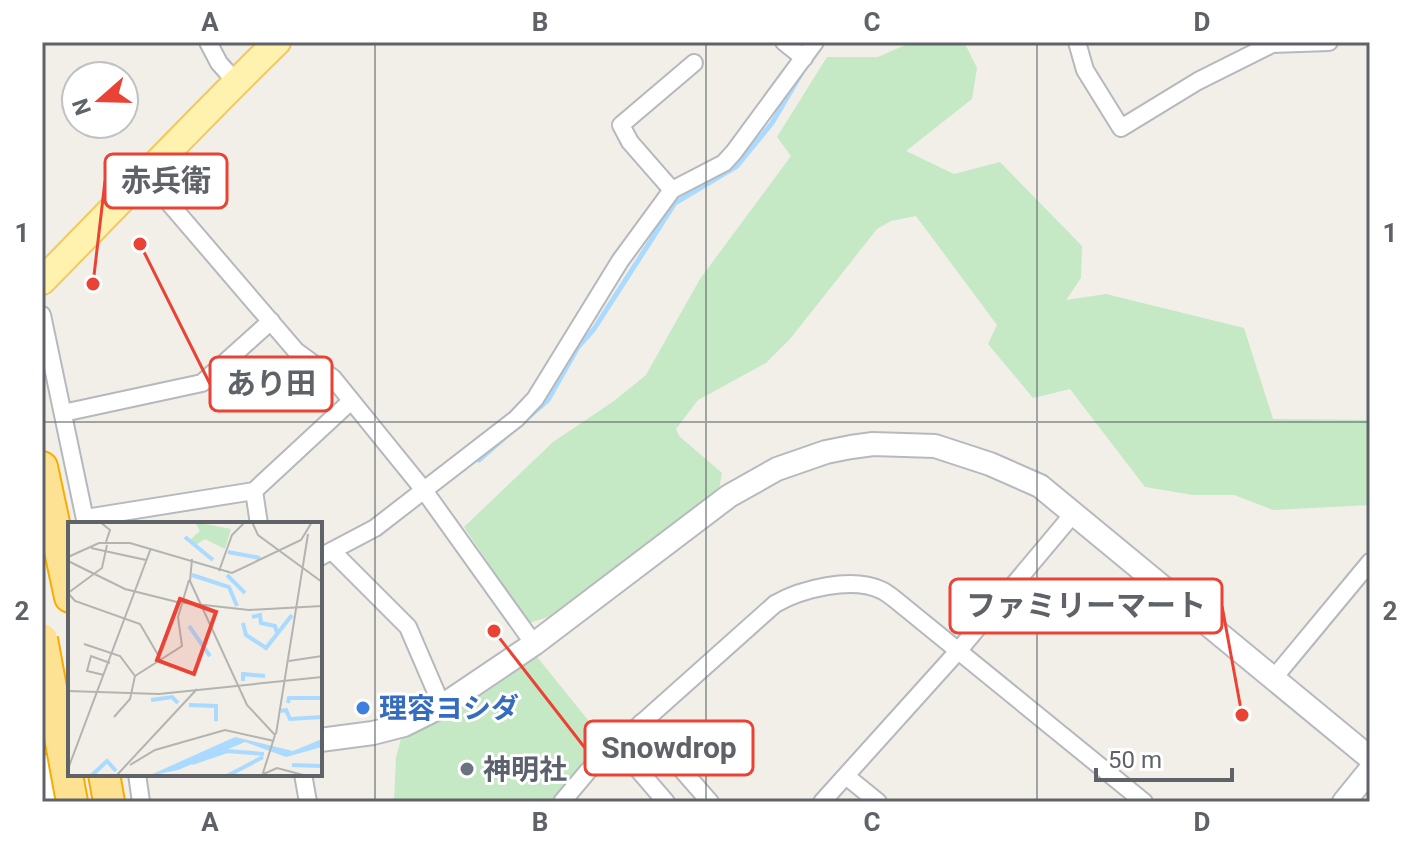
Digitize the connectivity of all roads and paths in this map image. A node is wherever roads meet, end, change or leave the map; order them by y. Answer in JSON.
{"nodes":[{"id":1,"x":208,"y":42,"type":"edge"},
{"id":2,"x":277,"y":42,"type":"edge"},
{"id":3,"x":784,"y":42,"type":"edge"},
{"id":4,"x":815,"y":42,"type":"edge"},
{"id":5,"x":1077,"y":42,"type":"edge"},
{"id":6,"x":1329,"y":42,"type":"edge"},
{"id":7,"x":804,"y":58,"type":"junction"},
{"id":8,"x":694,"y":63,"type":"dead end"},
{"id":9,"x":236,"y":82,"type":"junction"},
{"id":10,"x":146,"y":176,"type":"junction"},
{"id":11,"x":672,"y":190,"type":"junction"},
{"id":12,"x":42,"y":281,"type":"edge"},
{"id":13,"x":42,"y":315,"type":"edge"},
{"id":14,"x":271,"y":321,"type":"junction"},
{"id":15,"x":351,"y":401,"type":"junction"},
{"id":16,"x":63,"y":413,"type":"junction"},
{"id":17,"x":42,"y":467,"type":"edge"},
{"id":18,"x":423,"y":489,"type":"junction"},
{"id":19,"x":254,"y":491,"type":"junction"},
{"id":20,"x":1073,"y":514,"type":"junction"},
{"id":21,"x":86,"y":521,"type":"edge"},
{"id":22,"x":259,"y":522,"type":"edge"},
{"id":23,"x":326,"y":554,"type":"edge"},
{"id":24,"x":1370,"y":562,"type":"edge"},
{"id":25,"x":68,"y":588,"type":"edge"},
{"id":26,"x":42,"y":639,"type":"edge"},
{"id":27,"x":534,"y":644,"type":"junction"},
{"id":28,"x":959,"y":650,"type":"junction"},
{"id":29,"x":1273,"y":679,"type":"junction"},
{"id":30,"x":442,"y":706,"type":"junction"},
{"id":31,"x":641,"y":723,"type":"junction"},
{"id":32,"x":322,"y":740,"type":"edge"},
{"id":33,"x":617,"y":745,"type":"junction"},
{"id":34,"x":1370,"y":758,"type":"edge"},
{"id":35,"x":43,"y":768,"type":"edge"},
{"id":36,"x":68,"y":768,"type":"edge"},
{"id":37,"x":1370,"y":770,"type":"edge"},
{"id":38,"x":104,"y":776,"type":"edge"},
{"id":39,"x":137,"y":776,"type":"edge"},
{"id":40,"x":303,"y":776,"type":"edge"},
{"id":41,"x":846,"y":776,"type":"junction"},
{"id":42,"x":48,"y":802,"type":"edge"},
{"id":43,"x":72,"y":802,"type":"edge"},
{"id":44,"x":109,"y":802,"type":"edge"},
{"id":45,"x":141,"y":802,"type":"edge"},
{"id":46,"x":308,"y":802,"type":"edge"},
{"id":47,"x":562,"y":802,"type":"edge"},
{"id":48,"x":666,"y":802,"type":"edge"},
{"id":49,"x":710,"y":802,"type":"edge"},
{"id":50,"x":822,"y":802,"type":"edge"},
{"id":51,"x":878,"y":802,"type":"edge"},
{"id":52,"x":1144,"y":802,"type":"edge"},
{"id":53,"x":1344,"y":802,"type":"edge"}],
"edges":[{"from":1,"to":9,"type":"street"},
{"from":2,"to":9,"type":"main road"},
{"from":3,"to":7,"type":"street"},
{"from":4,"to":7,"type":"street"},
{"from":5,"to":6,"type":"street"},
{"from":7,"to":11,"type":"street"},
{"from":8,"to":11,"type":"street"},
{"from":9,"to":10,"type":"main road"},
{"from":10,"to":12,"type":"main road"},
{"from":10,"to":14,"type":"street"},
{"from":11,"to":18,"type":"street"},
{"from":13,"to":16,"type":"street"},
{"from":14,"to":15,"type":"street"},
{"from":14,"to":16,"type":"street"},
{"from":15,"to":18,"type":"street"},
{"from":15,"to":19,"type":"street"},
{"from":16,"to":21,"type":"street"},
{"from":17,"to":25,"type":"highway"},
{"from":18,"to":23,"type":"street"},
{"from":18,"to":27,"type":"street"},
{"from":19,"to":21,"type":"street"},
{"from":19,"to":22,"type":"street"},
{"from":20,"to":27,"type":"street"},
{"from":20,"to":28,"type":"street"},
{"from":20,"to":29,"type":"street"},
{"from":23,"to":30,"type":"street"},
{"from":24,"to":29,"type":"street"},
{"from":26,"to":43,"type":"highway","bridge":true},
{"from":27,"to":30,"type":"street"},
{"from":28,"to":31,"type":"street"},
{"from":28,"to":41,"type":"street"},
{"from":28,"to":52,"type":"street"},
{"from":29,"to":34,"type":"street"},
{"from":30,"to":32,"type":"street"},
{"from":31,"to":33,"type":"street"},
{"from":31,"to":49,"type":"street"},
{"from":33,"to":47,"type":"street"},
{"from":33,"to":48,"type":"street"},
{"from":35,"to":36,"type":"street"},
{"from":35,"to":42,"type":"street"},
{"from":37,"to":53,"type":"street"},
{"from":38,"to":44,"type":"highway"},
{"from":39,"to":45,"type":"street"},
{"from":40,"to":46,"type":"street"},
{"from":41,"to":50,"type":"street"},
{"from":41,"to":51,"type":"street"}]}
